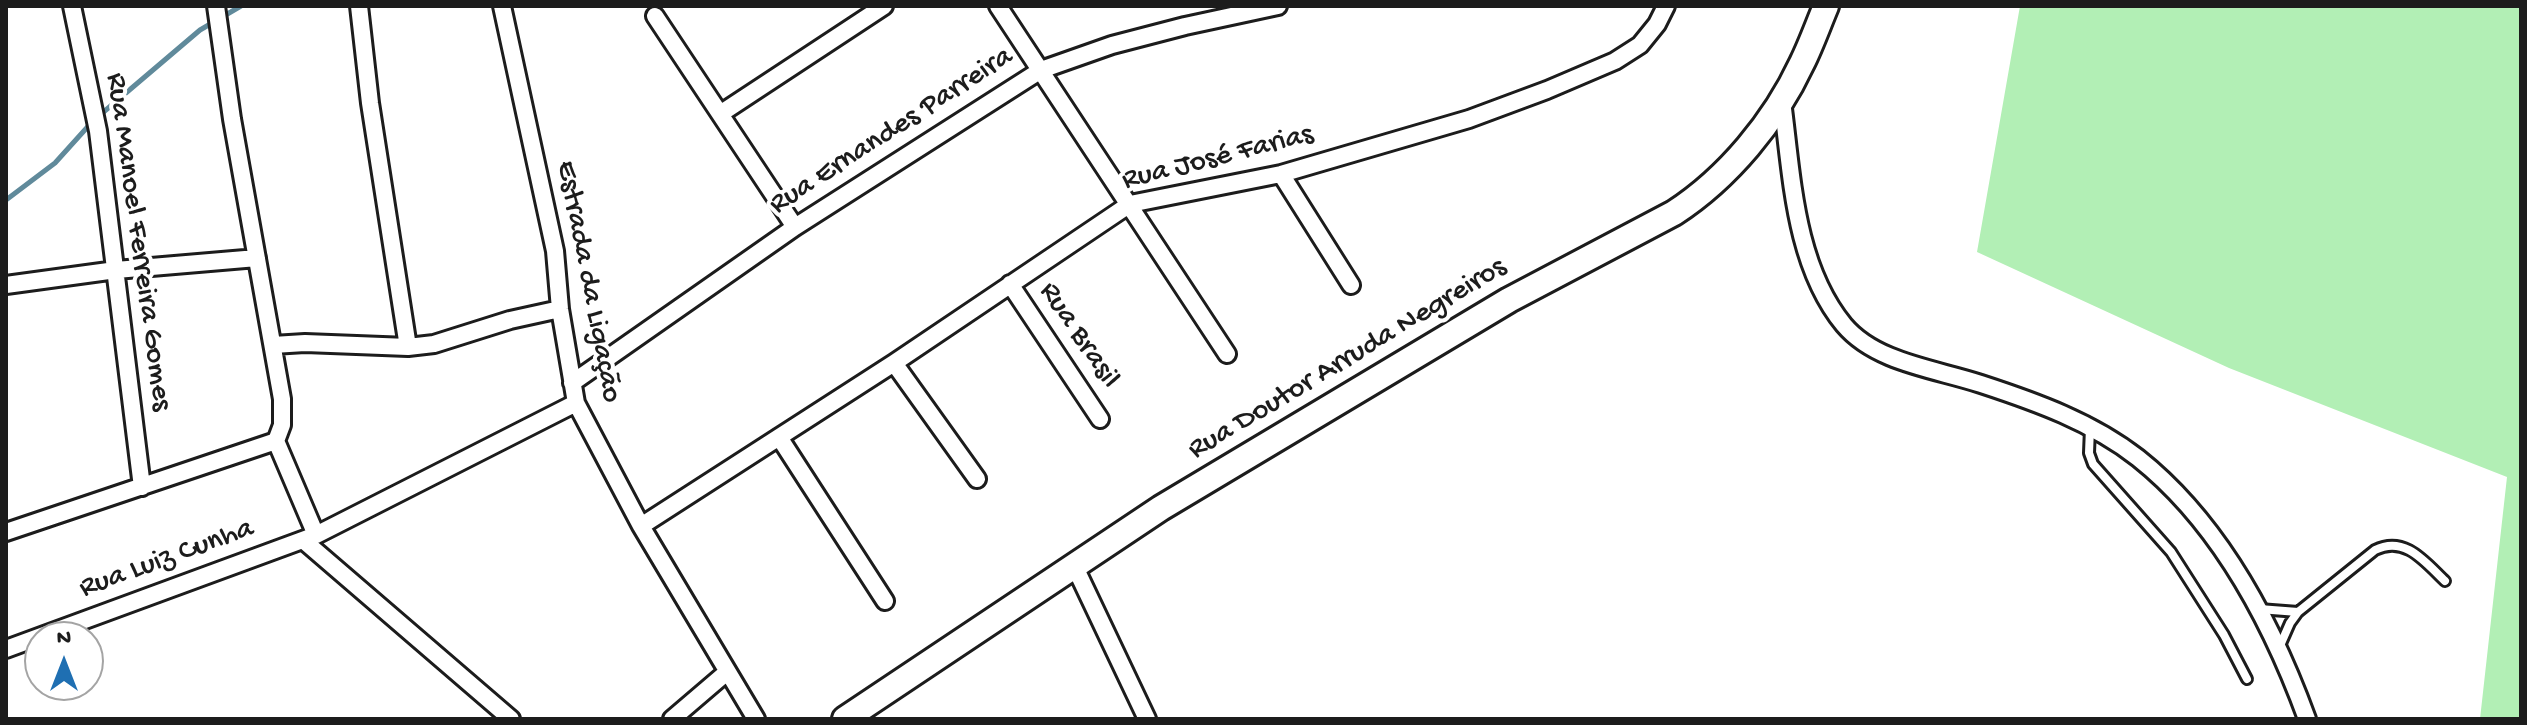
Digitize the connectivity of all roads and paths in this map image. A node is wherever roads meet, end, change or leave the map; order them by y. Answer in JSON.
{"nodes":[{"id":1,"x":72,"y":6,"type":"edge"},
{"id":2,"x":359,"y":6,"type":"edge"},
{"id":3,"x":502,"y":6,"type":"edge"},
{"id":4,"x":884,"y":6,"type":"edge"},
{"id":5,"x":998,"y":6,"type":"edge"},
{"id":6,"x":1278,"y":6,"type":"edge"},
{"id":7,"x":1666,"y":6,"type":"edge"},
{"id":8,"x":1826,"y":6,"type":"edge"},
{"id":9,"x":217,"y":11,"type":"edge"},
{"id":10,"x":655,"y":16,"type":"dead end"},
{"id":11,"x":1041,"y":70,"type":"junction"},
{"id":12,"x":1782,"y":101,"type":"junction"},
{"id":13,"x":720,"y":114,"type":"junction"},
{"id":14,"x":1281,"y":174,"type":"junction"},
{"id":15,"x":1130,"y":204,"type":"junction"},
{"id":16,"x":795,"y":227,"type":"junction"},
{"id":17,"x":257,"y":258,"type":"junction"},
{"id":18,"x":116,"y":270,"type":"junction"},
{"id":19,"x":1010,"y":284,"type":"junction"},
{"id":20,"x":6,"y":285,"type":"edge"},
{"id":21,"x":1351,"y":285,"type":"dead end"},
{"id":22,"x":560,"y":309,"type":"junction"},
{"id":23,"x":273,"y":345,"type":"junction"},
{"id":24,"x":408,"y":347,"type":"junction"},
{"id":25,"x":1227,"y":354,"type":"dead end"},
{"id":26,"x":894,"y":363,"type":"junction"},
{"id":27,"x":572,"y":383,"type":"junction"},
{"id":28,"x":576,"y":403,"type":"junction"},
{"id":29,"x":1100,"y":419,"type":"dead end"},
{"id":30,"x":2090,"y":427,"type":"junction"},
{"id":31,"x":779,"y":437,"type":"junction"},
{"id":32,"x":276,"y":441,"type":"junction"},
{"id":33,"x":977,"y":479,"type":"dead end"},
{"id":34,"x":142,"y":487,"type":"junction"},
{"id":35,"x":641,"y":526,"type":"junction"},
{"id":36,"x":6,"y":532,"type":"edge"},
{"id":37,"x":309,"y":538,"type":"junction"},
{"id":38,"x":1074,"y":565,"type":"junction"},
{"id":39,"x":2445,"y":581,"type":"dead end"},
{"id":40,"x":885,"y":601,"type":"dead end"},
{"id":41,"x":2259,"y":609,"type":"junction"},
{"id":42,"x":2298,"y":612,"type":"junction"},
{"id":43,"x":6,"y":649,"type":"edge"},
{"id":44,"x":2279,"y":649,"type":"junction"},
{"id":45,"x":727,"y":672,"type":"junction"},
{"id":46,"x":2247,"y":679,"type":"dead end"},
{"id":47,"x":511,"y":719,"type":"edge"},
{"id":48,"x":672,"y":719,"type":"edge"},
{"id":49,"x":756,"y":719,"type":"edge"},
{"id":50,"x":845,"y":719,"type":"edge"},
{"id":51,"x":1147,"y":719,"type":"edge"},
{"id":52,"x":2307,"y":719,"type":"edge"}],
"edges":[{"from":1,"to":18,"type":"street","name":"Rua Manoel Ferreira Gomes"},
{"from":2,"to":24,"type":"street"},
{"from":3,"to":22,"type":"street","name":"Estrada da Ligação"},
{"from":4,"to":13,"type":"street"},
{"from":5,"to":11,"type":"street"},
{"from":6,"to":11,"type":"street","name":"Rua Ernandes Parreira"},
{"from":7,"to":14,"type":"street","name":"Rua José Farias"},
{"from":8,"to":12,"type":"street","name":"Rua Doutor Arruda Negreiros"},
{"from":9,"to":17,"type":"street"},
{"from":10,"to":13,"type":"street"},
{"from":11,"to":15,"type":"street"},
{"from":11,"to":16,"type":"street","name":"Rua Ernandes Parreira"},
{"from":12,"to":30,"type":"street"},
{"from":12,"to":38,"type":"street","name":"Rua Doutor Arruda Negreiros"},
{"from":13,"to":16,"type":"street"},
{"from":14,"to":15,"type":"street","name":"Rua José Farias"},
{"from":14,"to":21,"type":"street"},
{"from":15,"to":19,"type":"street","name":"Rua José Farias"},
{"from":15,"to":25,"type":"street"},
{"from":16,"to":27,"type":"street","name":"Rua Ernandes Parreira"},
{"from":17,"to":18,"type":"street"},
{"from":17,"to":23,"type":"street"},
{"from":18,"to":20,"type":"street"},
{"from":18,"to":34,"type":"street","name":"Rua Manoel Ferreira Gomes"},
{"from":19,"to":26,"type":"street","name":"Rua José Farias"},
{"from":19,"to":29,"type":"street","name":"Rua Brasil"},
{"from":22,"to":24,"type":"street"},
{"from":22,"to":27,"type":"street","name":"Estrada da Ligação"},
{"from":23,"to":24,"type":"street"},
{"from":23,"to":32,"type":"street"},
{"from":26,"to":31,"type":"street","name":"Rua José Farias"},
{"from":26,"to":33,"type":"street"},
{"from":27,"to":28,"type":"street","name":"Estrada da Ligação"},
{"from":28,"to":35,"type":"street","name":"Estrada da Ligação"},
{"from":28,"to":37,"type":"street","name":"Rua Luiz Cunha"},
{"from":30,"to":41,"type":"street"},
{"from":30,"to":46,"type":"lane"},
{"from":31,"to":35,"type":"street","name":"Rua José Farias"},
{"from":31,"to":40,"type":"street"},
{"from":32,"to":34,"type":"street"},
{"from":32,"to":37,"type":"street","name":"Rua Luiz Cunha"},
{"from":34,"to":36,"type":"street"},
{"from":35,"to":45,"type":"street","name":"Estrada da Ligação"},
{"from":37,"to":43,"type":"street","name":"Rua Luiz Cunha"},
{"from":37,"to":47,"type":"street","name":"Rua Luiz Cunha"},
{"from":38,"to":50,"type":"street","name":"Rua Doutor Arruda Negreiros"},
{"from":38,"to":51,"type":"street"},
{"from":39,"to":42,"type":"lane"},
{"from":41,"to":42,"type":"lane"},
{"from":41,"to":44,"type":"street"},
{"from":42,"to":44,"type":"lane"},
{"from":44,"to":52,"type":"street"},
{"from":45,"to":48,"type":"street"},
{"from":45,"to":49,"type":"street","name":"Estrada da Ligação"}]}
